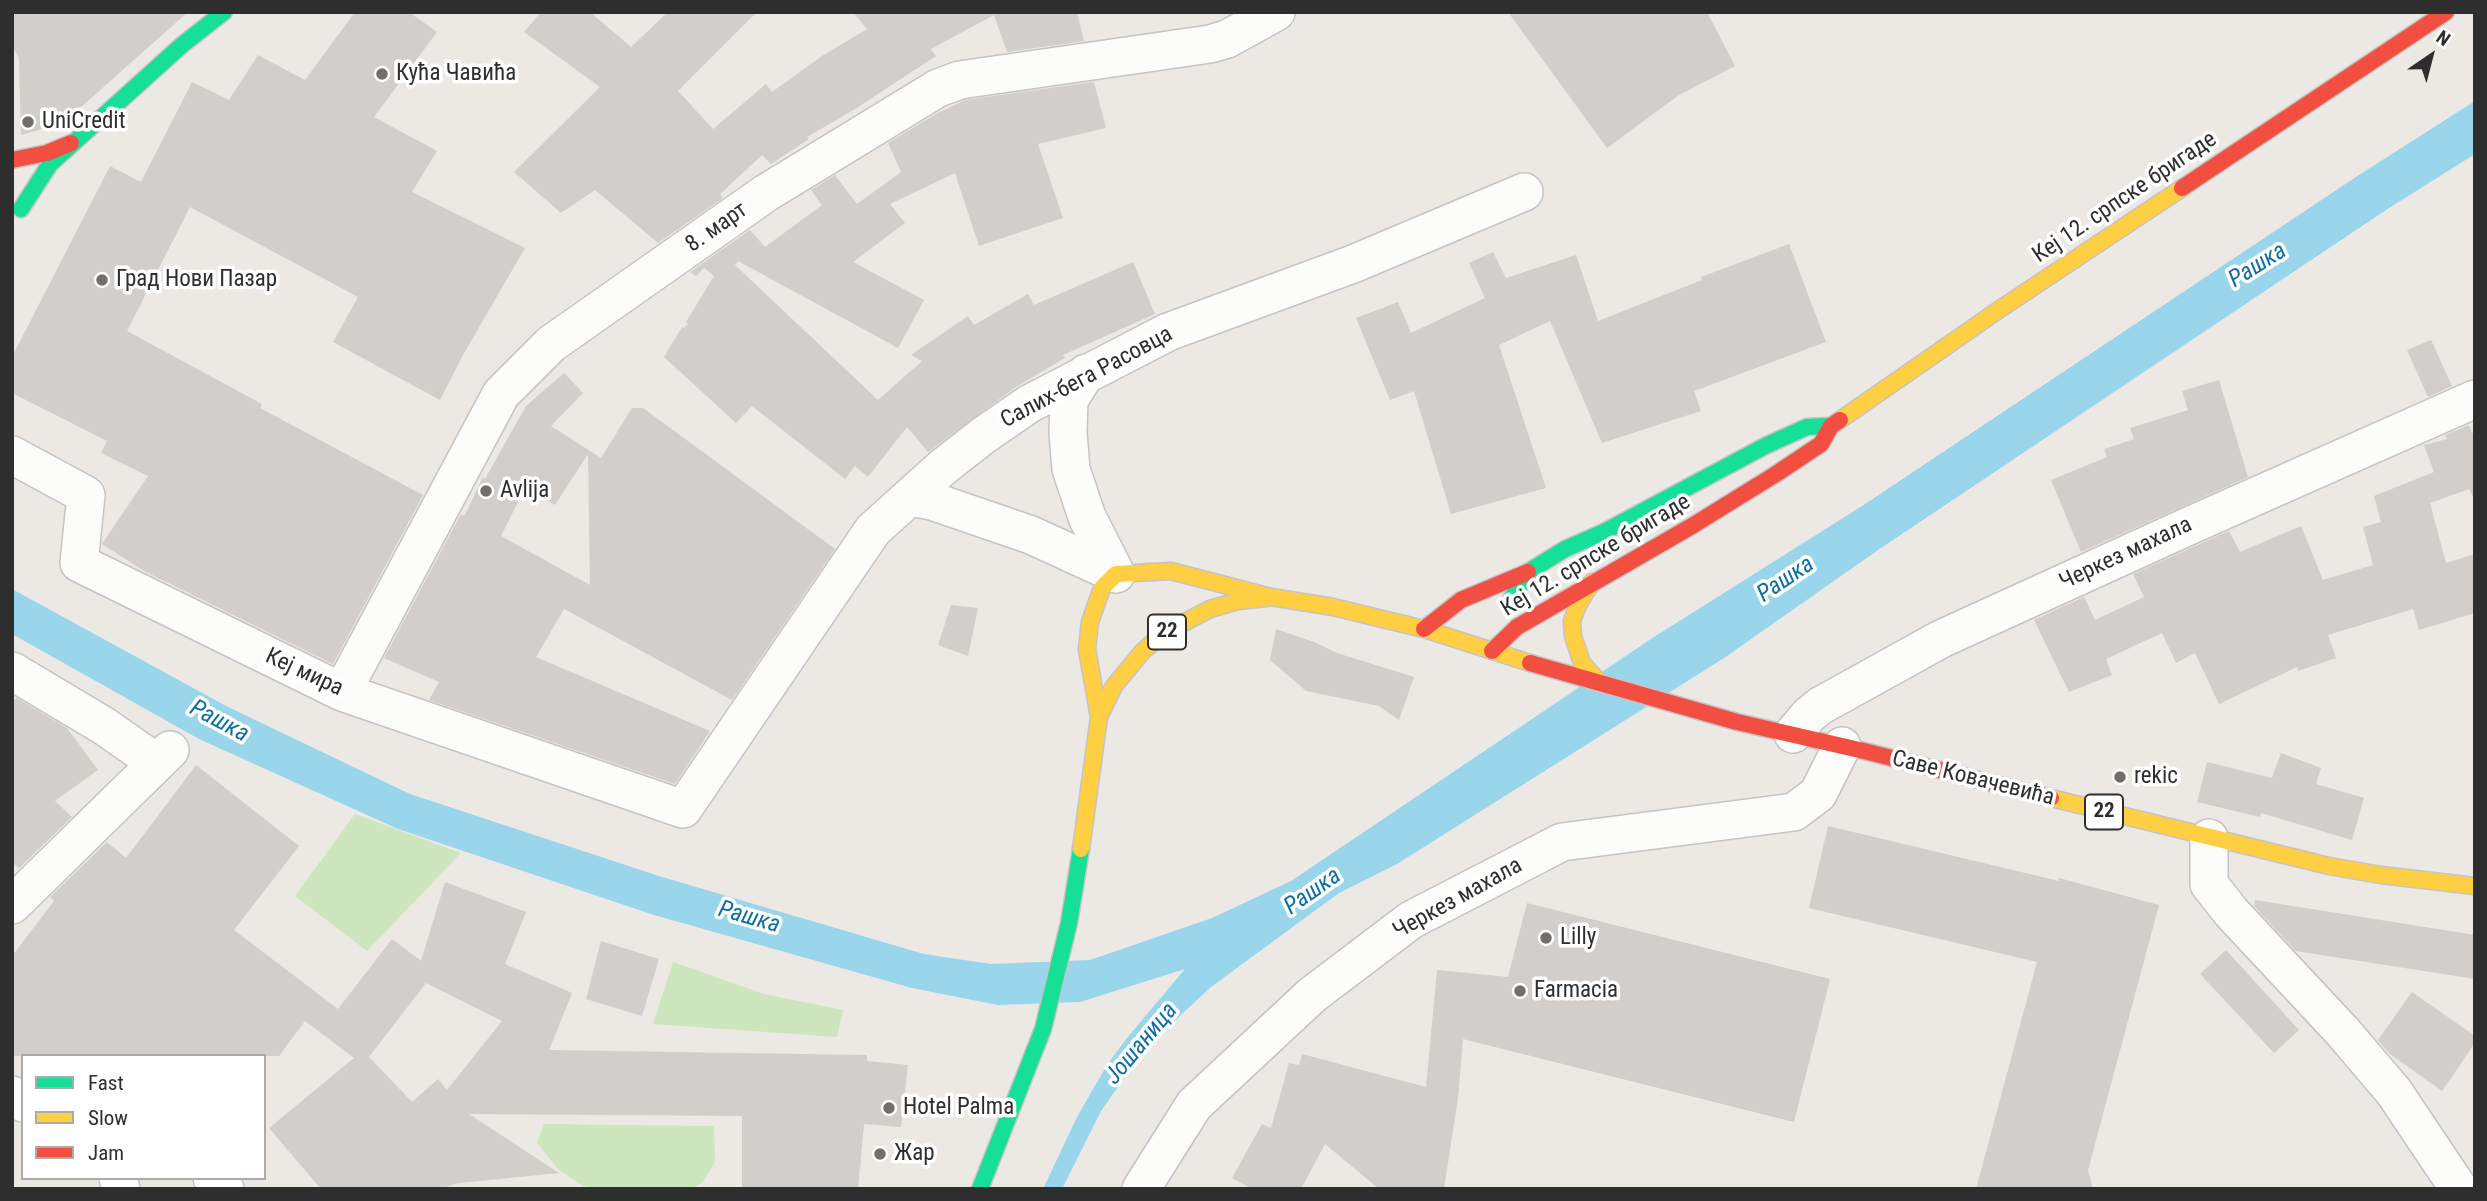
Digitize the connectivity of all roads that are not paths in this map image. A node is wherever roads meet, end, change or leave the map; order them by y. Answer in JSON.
{"nodes":[{"id":1,"x":224,"y":12,"type":"edge"},
{"id":2,"x":1276,"y":12,"type":"edge"},
{"id":3,"x":2446,"y":12,"type":"edge"},
{"id":4,"x":73,"y":142,"type":"junction"},
{"id":5,"x":14,"y":170,"type":"edge"},
{"id":6,"x":1524,"y":192,"type":"dead end"},
{"id":7,"x":16,"y":216,"type":"edge"},
{"id":8,"x":1086,"y":373,"type":"junction"},
{"id":9,"x":2475,"y":399,"type":"edge"},
{"id":10,"x":1831,"y":426,"type":"junction"},
{"id":11,"x":12,"y":455,"type":"edge"},
{"id":12,"x":910,"y":497,"type":"junction"},
{"id":13,"x":1528,"y":572,"type":"junction"},
{"id":14,"x":1116,"y":574,"type":"junction"},
{"id":15,"x":1592,"y":582,"type":"junction"},
{"id":16,"x":1271,"y":597,"type":"junction"},
{"id":17,"x":1424,"y":629,"type":"junction"},
{"id":18,"x":1492,"y":651,"type":"junction"},
{"id":19,"x":12,"y":671,"type":"edge"},
{"id":20,"x":1600,"y":683,"type":"junction"},
{"id":21,"x":342,"y":692,"type":"junction"},
{"id":22,"x":1099,"y":717,"type":"junction"},
{"id":23,"x":1793,"y":734,"type":"junction"},
{"id":24,"x":1842,"y":746,"type":"junction"},
{"id":25,"x":683,"y":809,"type":"joint"},
{"id":26,"x":2209,"y":838,"type":"junction"},
{"id":27,"x":2475,"y":886,"type":"edge"},
{"id":28,"x":12,"y":905,"type":"edge"},
{"id":29,"x":980,"y":1189,"type":"edge"},
{"id":30,"x":1141,"y":1189,"type":"edge"},
{"id":31,"x":2459,"y":1189,"type":"edge"}],
"edges":[{"from":1,"to":4,"type":"main road"},
{"from":2,"to":21,"type":"street","name":"8. март"},
{"from":3,"to":10,"type":"main road","name":"Кеј 12. српске бригаде"},
{"from":4,"to":5,"type":"main road"},
{"from":4,"to":7,"type":"main road"},
{"from":5,"to":7,"type":"main road"},
{"from":6,"to":8,"type":"street","name":"Салих-бега Расовца"},
{"from":8,"to":12,"type":"street","name":"Салих-бега Расовца"},
{"from":8,"to":14,"type":"street"},
{"from":9,"to":23,"type":"street","name":"Черкез махала"},
{"from":10,"to":13,"type":"main road","name":"Кеј 12. српске бригаде"},
{"from":10,"to":15,"type":"main road","name":"Кеј 12. српске бригаде"},
{"from":11,"to":21,"type":"street","name":"Кеј мира"},
{"from":12,"to":14,"type":"street"},
{"from":12,"to":25,"type":"street","name":"Салих-бега Расовца"},
{"from":13,"to":17,"type":"main road"},
{"from":13,"to":18,"type":"main road","name":"Кеј 12. српске бригаде"},
{"from":14,"to":16,"type":"main road","number":"22"},
{"from":14,"to":22,"type":"main road","number":"22"},
{"from":15,"to":18,"type":"main road","name":"Кеј 12. српске бригаде"},
{"from":15,"to":20,"type":"main road"},
{"from":16,"to":17,"type":"main road","number":"22"},
{"from":16,"to":22,"type":"main road","number":"22"},
{"from":17,"to":18,"type":"main road","number":"22"},
{"from":18,"to":20,"type":"main road","number":"22"},
{"from":19,"to":28,"type":"street"},
{"from":20,"to":23,"type":"main road","name":"Саве Ковачевића","number":"22"},
{"from":21,"to":25,"type":"street","name":"Кеј мира"},
{"from":22,"to":29,"type":"main road","number":"22"},
{"from":23,"to":24,"type":"main road","name":"Саве Ковачевића","number":"22"},
{"from":24,"to":26,"type":"main road","name":"Саве Ковачевића","number":"22"},
{"from":24,"to":30,"type":"street","name":"Черкез махала"},
{"from":26,"to":27,"type":"main road","name":"Саве Ковачевића","number":"22"},
{"from":26,"to":31,"type":"street"}]}
